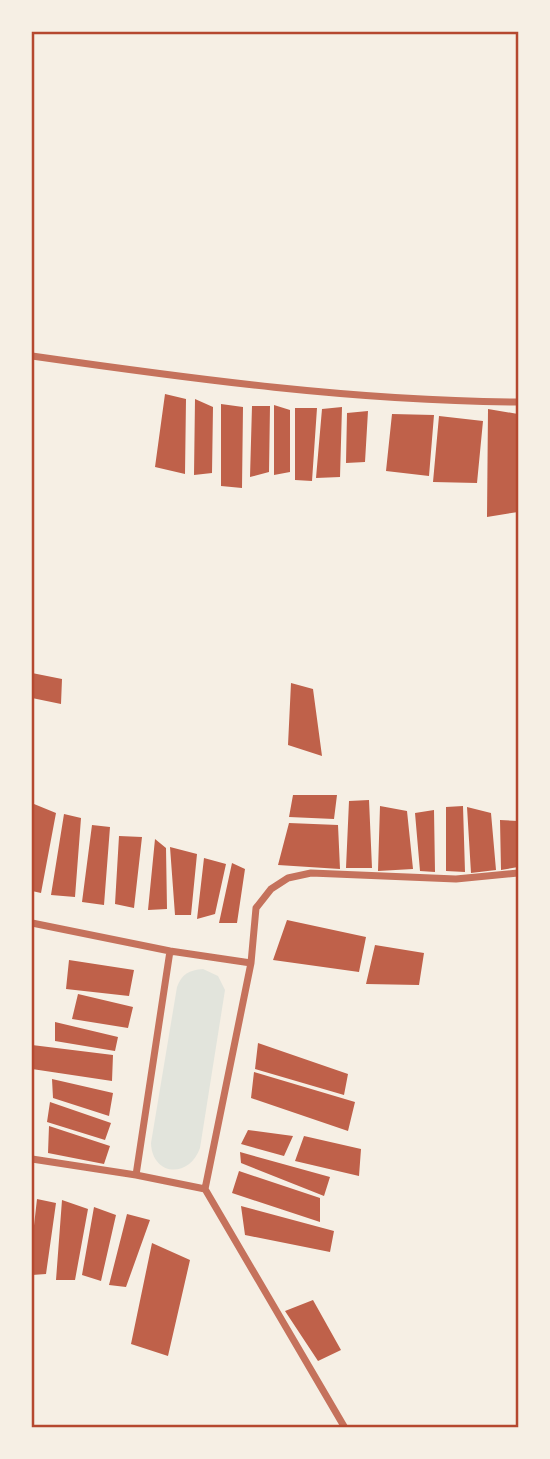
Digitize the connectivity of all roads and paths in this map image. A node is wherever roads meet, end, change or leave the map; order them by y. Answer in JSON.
{"nodes":[{"id":1,"x":32,"y":356,"type":"edge"},
{"id":2,"x":519,"y":401,"type":"edge"},
{"id":3,"x":519,"y":873,"type":"edge"},
{"id":4,"x":32,"y":923,"type":"edge"},
{"id":5,"x":170,"y":951,"type":"junction"},
{"id":6,"x":251,"y":963,"type":"junction"},
{"id":7,"x":32,"y":1159,"type":"edge"},
{"id":8,"x":136,"y":1175,"type":"junction"},
{"id":9,"x":205,"y":1189,"type":"junction"},
{"id":10,"x":342,"y":1426,"type":"edge"}],
"edges":[{"from":1,"to":2,"type":"street"},
{"from":3,"to":6,"type":"street"},
{"from":4,"to":5,"type":"street"},
{"from":5,"to":6,"type":"street"},
{"from":5,"to":8,"type":"street"},
{"from":6,"to":9,"type":"street"},
{"from":7,"to":8,"type":"street"},
{"from":8,"to":9,"type":"street"},
{"from":9,"to":10,"type":"street"}]}
